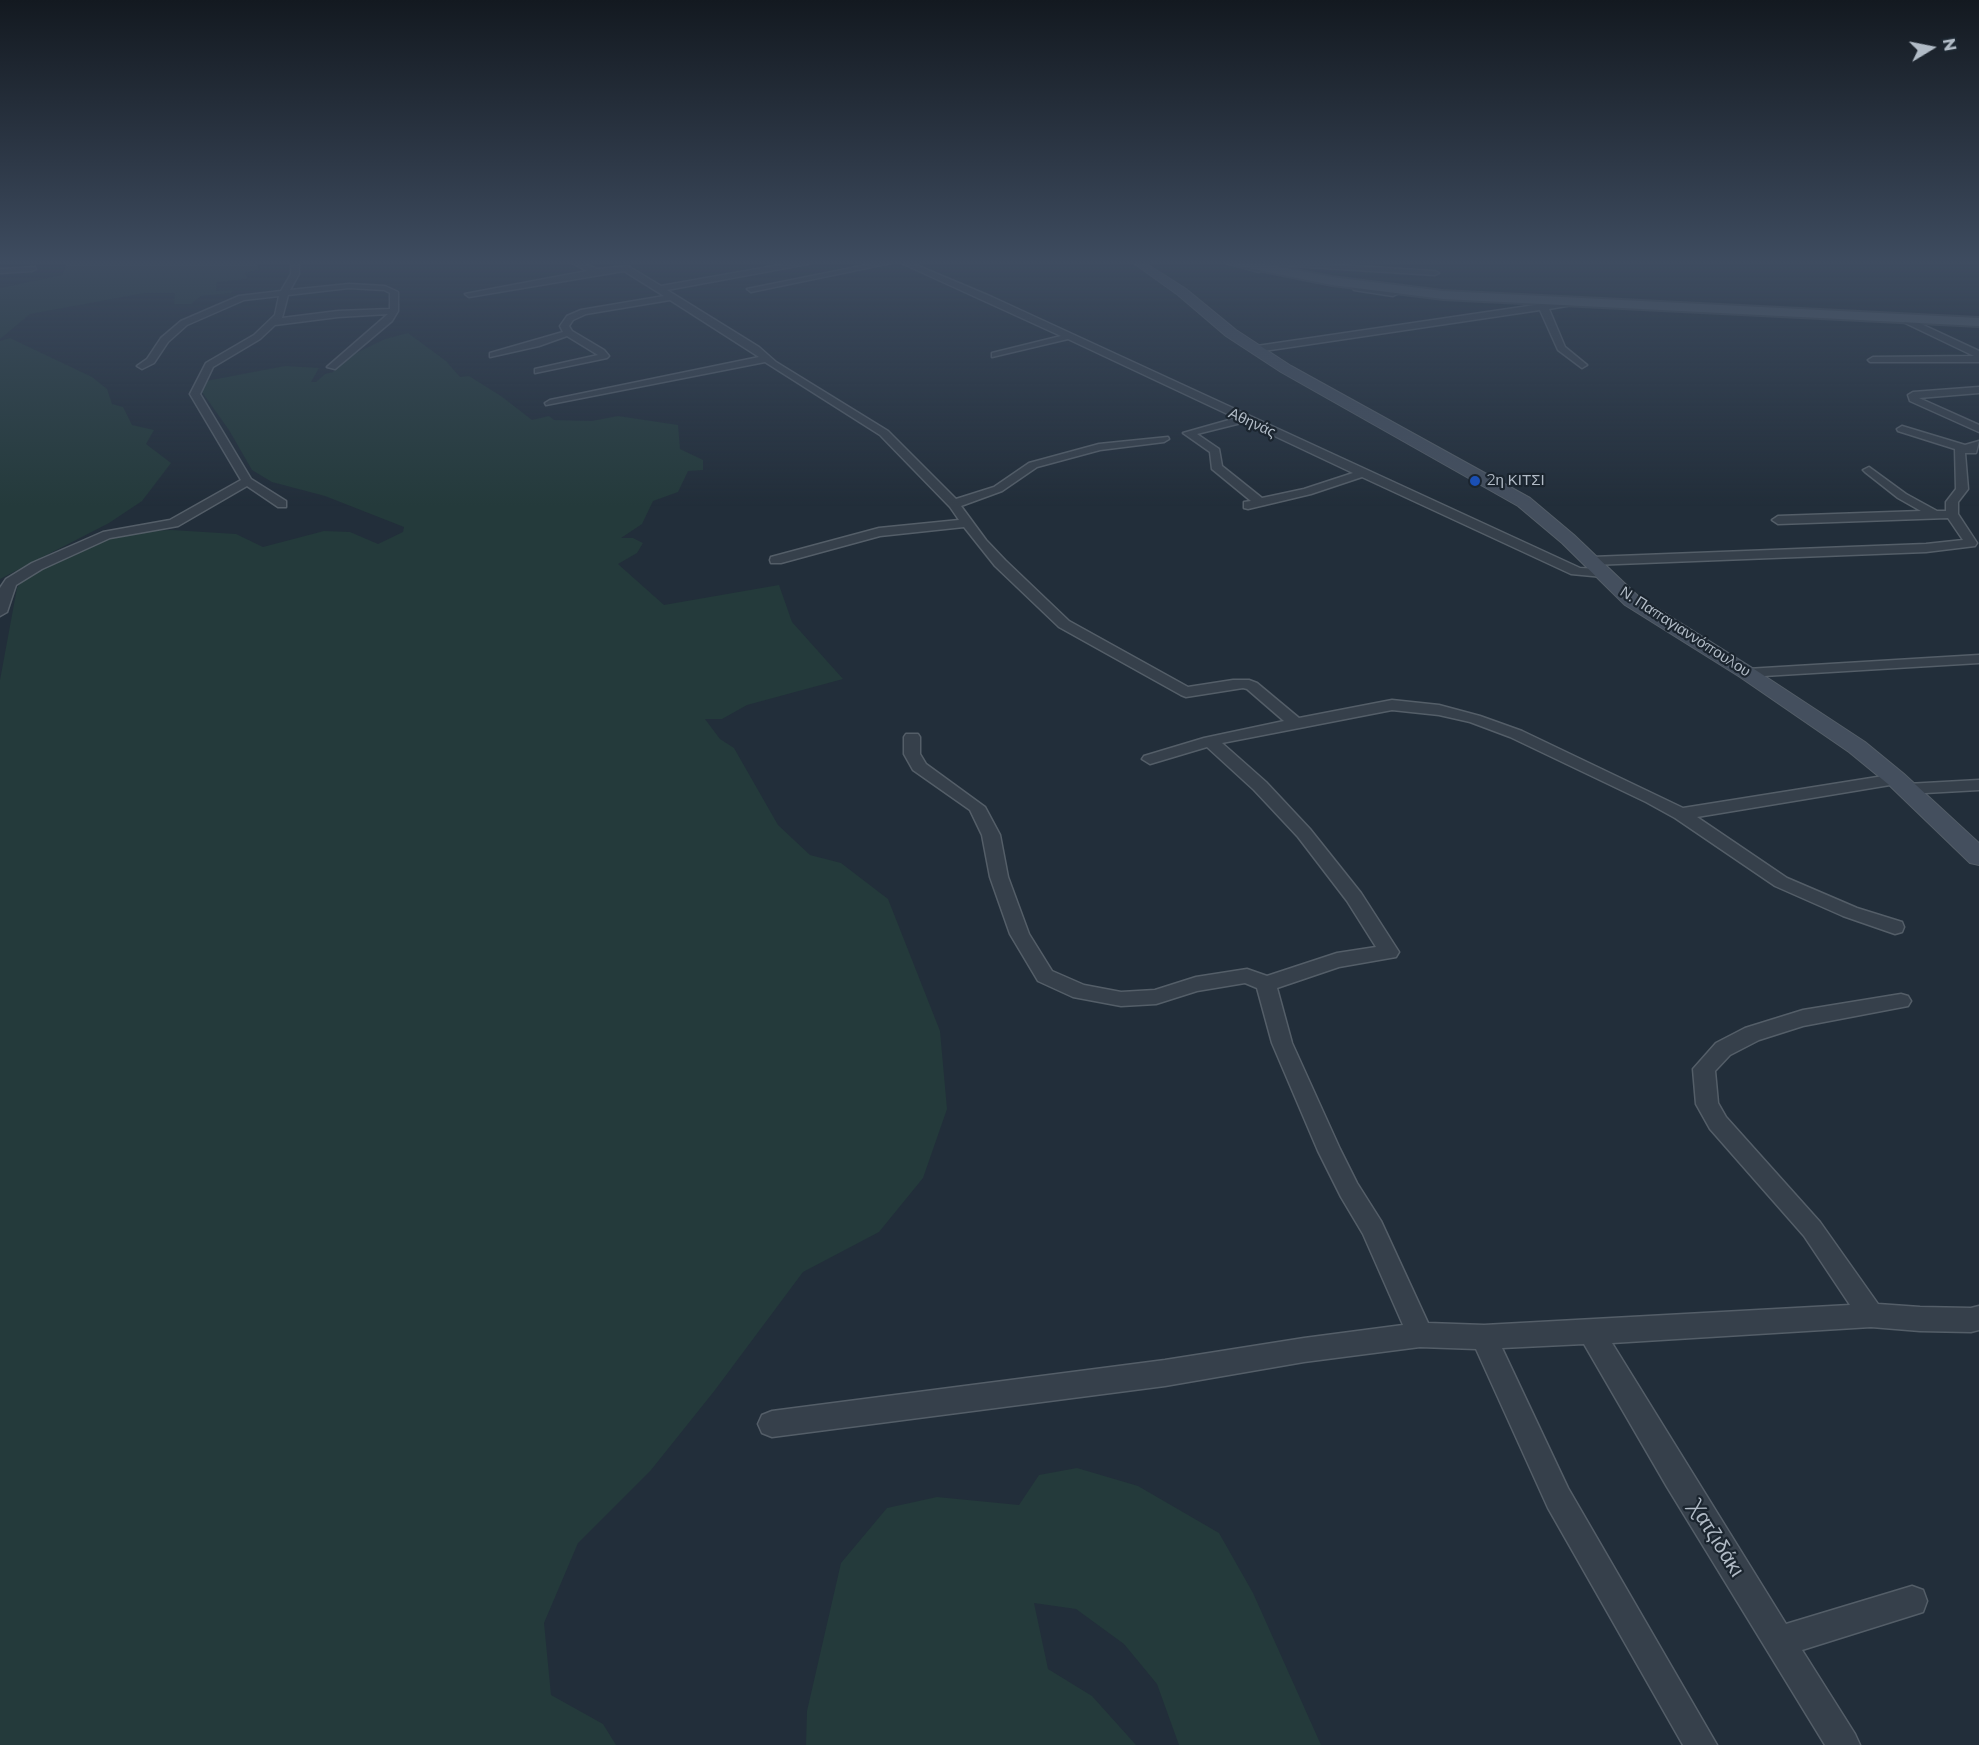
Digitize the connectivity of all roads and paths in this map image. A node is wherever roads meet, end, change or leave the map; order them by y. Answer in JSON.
{"nodes":[{"id":1,"x":162,"y":343,"type":"edge"},
{"id":2,"x":246,"y":343,"type":"edge"},
{"id":3,"x":361,"y":343,"type":"edge"},
{"id":4,"x":538,"y":343,"type":"edge"},
{"id":5,"x":586,"y":343,"type":"edge"},
{"id":6,"x":745,"y":343,"type":"edge"},
{"id":7,"x":1041,"y":343,"type":"edge"},
{"id":8,"x":1081,"y":343,"type":"edge"},
{"id":9,"x":1249,"y":343,"type":"edge"},
{"id":10,"x":1295,"y":343,"type":"edge"},
{"id":11,"x":1559,"y":343,"type":"edge"},
{"id":12,"x":1952,"y":343,"type":"edge"},
{"id":13,"x":1257,"y":349,"type":"junction"},
{"id":14,"x":493,"y":355,"type":"dead end"},
{"id":15,"x":995,"y":355,"type":"dead end"},
{"id":16,"x":1979,"y":357,"type":"edge"},
{"id":17,"x":768,"y":358,"type":"junction"},
{"id":18,"x":1873,"y":360,"type":"dead end"},
{"id":19,"x":1582,"y":365,"type":"dead end"},
{"id":20,"x":142,"y":366,"type":"dead end"},
{"id":21,"x":332,"y":367,"type":"dead end"},
{"id":22,"x":538,"y":371,"type":"dead end"},
{"id":23,"x":1979,"y":390,"type":"edge"},
{"id":24,"x":549,"y":403,"type":"dead end"},
{"id":25,"x":1244,"y":419,"type":"junction"},
{"id":26,"x":1902,"y":429,"type":"dead end"},
{"id":27,"x":1979,"y":429,"type":"edge"},
{"id":28,"x":1164,"y":439,"type":"dead end"},
{"id":29,"x":1979,"y":444,"type":"edge"},
{"id":30,"x":1964,"y":448,"type":"junction"},
{"id":31,"x":1979,"y":453,"type":"edge"},
{"id":32,"x":1869,"y":470,"type":"dead end"},
{"id":33,"x":1363,"y":473,"type":"junction"},
{"id":34,"x":247,"y":481,"type":"junction"},
{"id":35,"x":282,"y":504,"type":"dead end"},
{"id":36,"x":954,"y":504,"type":"junction"},
{"id":37,"x":1952,"y":514,"type":"junction"},
{"id":38,"x":1936,"y":515,"type":"junction"},
{"id":39,"x":1778,"y":520,"type":"dead end"},
{"id":40,"x":968,"y":523,"type":"junction"},
{"id":41,"x":776,"y":560,"type":"dead end"},
{"id":42,"x":1597,"y":567,"type":"junction"},
{"id":43,"x":0,"y":612,"type":"edge"},
{"id":44,"x":1979,"y":659,"type":"edge"},
{"id":45,"x":1747,"y":673,"type":"junction"},
{"id":46,"x":1296,"y":723,"type":"junction"},
{"id":47,"x":912,"y":737,"type":"dead end"},
{"id":48,"x":1210,"y":741,"type":"junction"},
{"id":49,"x":1150,"y":759,"type":"dead end"},
{"id":50,"x":1901,"y":784,"type":"junction"},
{"id":51,"x":1979,"y":785,"type":"edge"},
{"id":52,"x":1681,"y":814,"type":"junction"},
{"id":53,"x":1979,"y":857,"type":"edge"},
{"id":54,"x":1896,"y":927,"type":"dead end"},
{"id":55,"x":1266,"y":984,"type":"junction"},
{"id":56,"x":1901,"y":1001,"type":"dead end"},
{"id":57,"x":1871,"y":1315,"type":"junction"},
{"id":58,"x":1976,"y":1323,"type":"edge"},
{"id":59,"x":1591,"y":1332,"type":"junction"},
{"id":60,"x":1420,"y":1335,"type":"junction"},
{"id":61,"x":1484,"y":1337,"type":"junction"},
{"id":62,"x":772,"y":1424,"type":"dead end"},
{"id":63,"x":1912,"y":1601,"type":"dead end"},
{"id":64,"x":1780,"y":1641,"type":"junction"},
{"id":65,"x":1701,"y":1745,"type":"edge"},
{"id":66,"x":1844,"y":1745,"type":"edge"}],
"edges":[{"from":1,"to":20,"type":"street"},
{"from":2,"to":34,"type":"street"},
{"from":3,"to":21,"type":"street"},
{"from":4,"to":14,"type":"street"},
{"from":5,"to":22,"type":"street"},
{"from":6,"to":17,"type":"street"},
{"from":7,"to":15,"type":"street"},
{"from":8,"to":25,"type":"street","name":"Αθηνάς"},
{"from":9,"to":13,"type":"street","name":"Ν. Παπαγιαννόπουλου"},
{"from":10,"to":13,"type":"street"},
{"from":11,"to":19,"type":"street"},
{"from":12,"to":16,"type":"street"},
{"from":13,"to":42,"type":"street","name":"Ν. Παπαγιαννόπουλου"},
{"from":16,"to":18,"type":"street"},
{"from":17,"to":24,"type":"street"},
{"from":17,"to":36,"type":"street"},
{"from":23,"to":27,"type":"street"},
{"from":25,"to":33,"type":"street","name":"Αθηνάς"},
{"from":25,"to":33,"type":"street"},
{"from":26,"to":30,"type":"street"},
{"from":28,"to":36,"type":"street"},
{"from":29,"to":30,"type":"street"},
{"from":30,"to":31,"type":"street"},
{"from":30,"to":37,"type":"street"},
{"from":32,"to":38,"type":"street"},
{"from":33,"to":42,"type":"street","name":"Αθηνάς"},
{"from":34,"to":35,"type":"street"},
{"from":34,"to":43,"type":"street"},
{"from":36,"to":40,"type":"street"},
{"from":37,"to":38,"type":"street"},
{"from":37,"to":42,"type":"street","name":"Αθηνάς"},
{"from":38,"to":39,"type":"street"},
{"from":40,"to":41,"type":"street"},
{"from":40,"to":46,"type":"street"},
{"from":42,"to":45,"type":"street","name":"Ν. Παπαγιαννόπουλου"},
{"from":44,"to":45,"type":"street"},
{"from":45,"to":50,"type":"street","name":"Ν. Παπαγιαννόπουλου"},
{"from":46,"to":48,"type":"street"},
{"from":46,"to":52,"type":"street"},
{"from":47,"to":55,"type":"street"},
{"from":48,"to":49,"type":"street"},
{"from":48,"to":55,"type":"street"},
{"from":50,"to":51,"type":"street"},
{"from":50,"to":52,"type":"street"},
{"from":50,"to":53,"type":"street","name":"Ν. Παπαγιαννόπουλου"},
{"from":52,"to":54,"type":"street"},
{"from":55,"to":60,"type":"street"},
{"from":56,"to":57,"type":"street"},
{"from":57,"to":58,"type":"street"},
{"from":57,"to":59,"type":"street"},
{"from":59,"to":61,"type":"street"},
{"from":59,"to":64,"type":"street","name":"Χατζιδάκι"},
{"from":60,"to":61,"type":"street"},
{"from":60,"to":62,"type":"street"},
{"from":61,"to":65,"type":"street"},
{"from":63,"to":64,"type":"street"},
{"from":64,"to":66,"type":"street","name":"Χατζιδάκι"}]}
